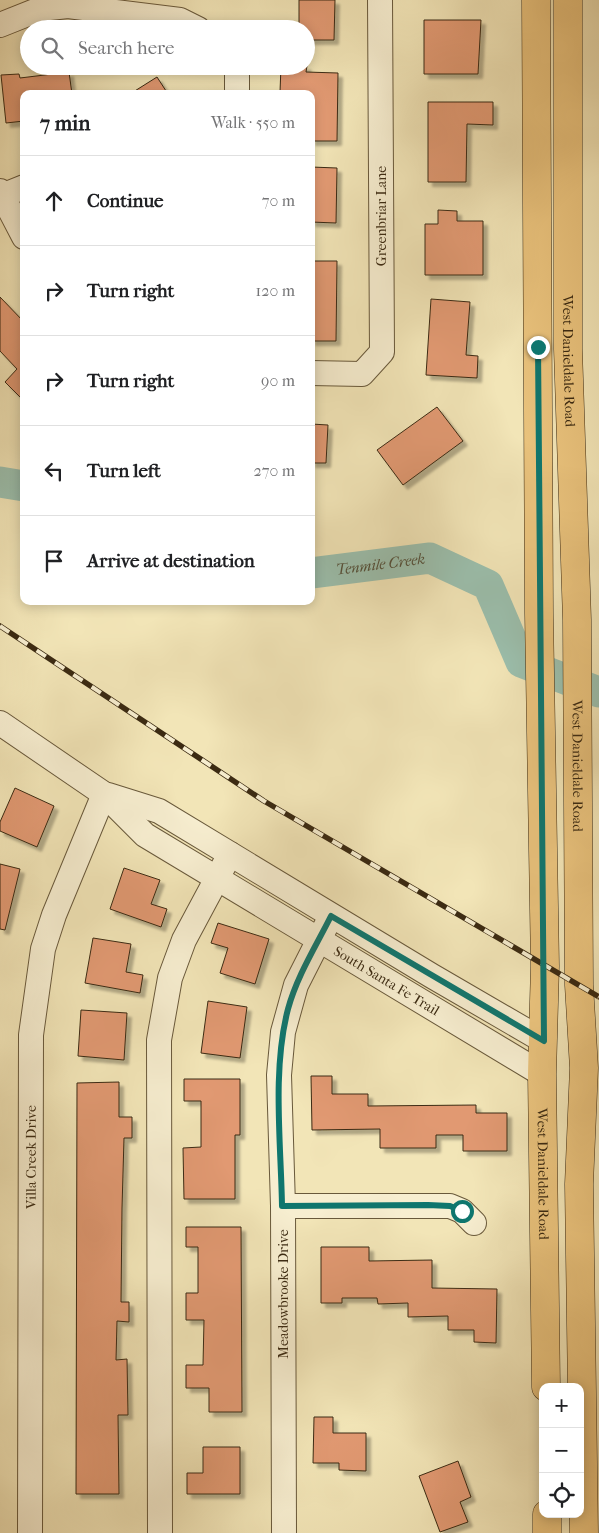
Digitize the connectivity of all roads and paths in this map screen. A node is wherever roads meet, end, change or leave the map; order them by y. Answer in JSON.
{"nodes":[{"id":1,"x":380,"y":0,"type":"edge"},
{"id":2,"x":536,"y":0,"type":"edge"},
{"id":3,"x":568,"y":0,"type":"edge"},
{"id":4,"x":180,"y":20,"type":"edge"},
{"id":5,"x":0,"y":25,"type":"edge"},
{"id":6,"x":238,"y":75,"type":"edge"},
{"id":7,"x":238,"y":90,"type":"edge"},
{"id":8,"x":20,"y":188,"type":"edge"},
{"id":9,"x":1,"y":194,"type":"edge"},
{"id":10,"x":20,"y":227,"type":"edge"},
{"id":11,"x":538,"y":347,"type":"junction"},
{"id":12,"x":568,"y":349,"type":"junction"},
{"id":13,"x":315,"y":373,"type":"edge"},
{"id":14,"x":0,"y":723,"type":"edge"},
{"id":15,"x":104,"y":794,"type":"junction"},
{"id":16,"x":230,"y":854,"type":"junction"},
{"id":17,"x":217,"y":878,"type":"junction"},
{"id":18,"x":331,"y":916,"type":"junction"},
{"id":19,"x":320,"y":939,"type":"junction"},
{"id":20,"x":544,"y":1041,"type":"junction"},
{"id":21,"x":592,"y":1072,"type":"edge"},
{"id":22,"x":542,"y":1074,"type":"junction"},
{"id":23,"x":592,"y":1110,"type":"edge"},
{"id":24,"x":599,"y":1157,"type":"edge"},
{"id":25,"x":579,"y":1184,"type":"junction"},
{"id":26,"x":282,"y":1206,"type":"junction"},
{"id":27,"x":474,"y":1224,"type":"dead end"},
{"id":28,"x":546,"y":1383,"type":"edge"},
{"id":29,"x":547,"y":1518,"type":"edge"},
{"id":30,"x":30,"y":1533,"type":"edge"},
{"id":31,"x":160,"y":1533,"type":"edge"},
{"id":32,"x":284,"y":1533,"type":"edge"},
{"id":33,"x":547,"y":1533,"type":"edge"},
{"id":34,"x":584,"y":1533,"type":"edge"}],
"edges":[{"from":1,"to":13,"type":"street","name":"Greenbriar Lane"},
{"from":2,"to":11,"type":"main road","name":"West Danieldale Road"},
{"from":3,"to":12,"type":"main road","name":"West Danieldale Road"},
{"from":4,"to":5,"type":"street"},
{"from":6,"to":7,"type":"street"},
{"from":8,"to":9,"type":"street"},
{"from":9,"to":10,"type":"street"},
{"from":11,"to":12,"type":"main road"},
{"from":11,"to":20,"type":"main road","name":"West Danieldale Road"},
{"from":12,"to":21,"type":"main road","name":"West Danieldale Road"},
{"from":14,"to":15,"type":"street","name":"South Santa Fe Trail"},
{"from":15,"to":16,"type":"street","name":"South Santa Fe Trail"},
{"from":15,"to":17,"type":"street","name":"South Santa Fe Trail"},
{"from":15,"to":30,"type":"street","name":"Villa Creek Drive"},
{"from":16,"to":17,"type":"street"},
{"from":16,"to":18,"type":"street","name":"South Santa Fe Trail"},
{"from":17,"to":19,"type":"street","name":"South Santa Fe Trail"},
{"from":17,"to":31,"type":"street"},
{"from":18,"to":19,"type":"street","name":"Meadowbrooke Drive"},
{"from":18,"to":20,"type":"street","name":"South Santa Fe Trail"},
{"from":19,"to":22,"type":"street","name":"South Santa Fe Trail"},
{"from":19,"to":26,"type":"street","name":"Meadowbrooke Drive"},
{"from":20,"to":21,"type":"main road","name":"South Santa Fe Trail"},
{"from":20,"to":22,"type":"main road","name":"West Danieldale Road"},
{"from":21,"to":23,"type":"main road","name":"West Danieldale Road"},
{"from":22,"to":23,"type":"main road","name":"South Santa Fe Trail"},
{"from":22,"to":28,"type":"main road","name":"West Danieldale Road"},
{"from":23,"to":25,"type":"main road","name":"West Danieldale Road"},
{"from":24,"to":25,"type":"main road"},
{"from":25,"to":34,"type":"main road","name":"West Danieldale Road"},
{"from":26,"to":27,"type":"street"},
{"from":26,"to":32,"type":"street","name":"Meadowbrooke Drive"},
{"from":29,"to":33,"type":"main road"}]}
